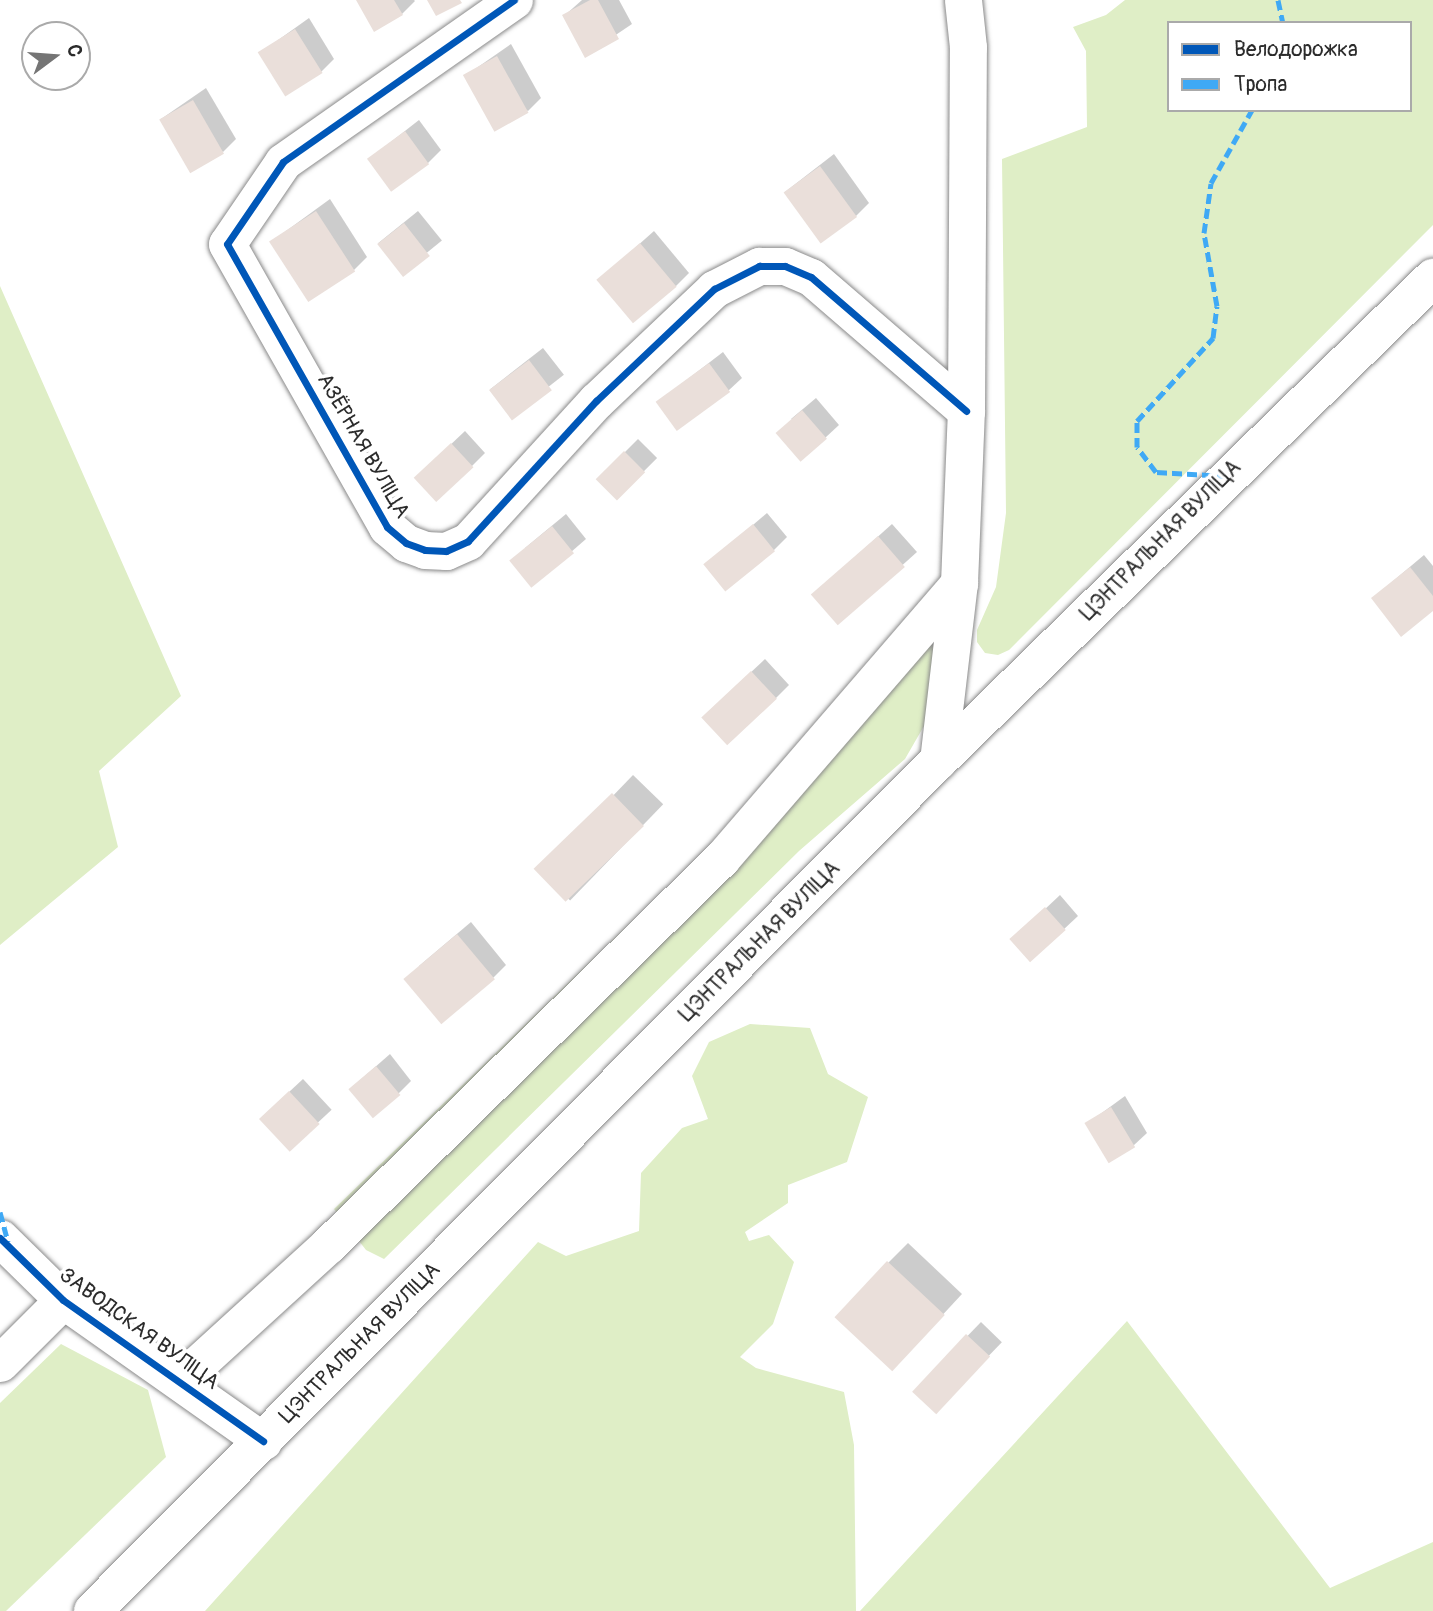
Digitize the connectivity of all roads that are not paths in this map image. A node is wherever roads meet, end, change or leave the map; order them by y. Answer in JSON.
{"nodes":[{"id":1,"x":514,"y":0,"type":"edge"},
{"id":2,"x":963,"y":0,"type":"edge"},
{"id":3,"x":1433,"y":278,"type":"edge"},
{"id":4,"x":966,"y":411,"type":"junction"},
{"id":5,"x":959,"y":583,"type":"junction"},
{"id":6,"x":938,"y":761,"type":"junction"},
{"id":7,"x":0,"y":1238,"type":"edge"},
{"id":8,"x":63,"y":1300,"type":"junction"},
{"id":9,"x":0,"y":1363,"type":"edge"},
{"id":10,"x":179,"y":1381,"type":"junction"},
{"id":11,"x":263,"y":1441,"type":"junction"},
{"id":12,"x":93,"y":1611,"type":"edge"}],
"edges":[{"from":1,"to":4,"type":"street","name":"АЗЁРНАЯ ВУЛІЦА"},
{"from":2,"to":4,"type":"street"},
{"from":3,"to":6,"type":"main road","name":"ЦЭНТРАЛЬНАЯ ВУЛІЦА"},
{"from":4,"to":5,"type":"street"},
{"from":5,"to":6,"type":"street"},
{"from":5,"to":10,"type":"street"},
{"from":6,"to":11,"type":"main road","name":"ЦЭНТРАЛЬНАЯ ВУЛІЦА"},
{"from":7,"to":8,"type":"street","name":"ЗАВОДСКАЯ ВУЛІЦА"},
{"from":8,"to":9,"type":"street"},
{"from":8,"to":10,"type":"street","name":"ЗАВОДСКАЯ ВУЛІЦА"},
{"from":10,"to":11,"type":"street","name":"ЗАВОДСКАЯ ВУЛІЦА"},
{"from":11,"to":12,"type":"main road","name":"ЦЭНТРАЛЬНАЯ ВУЛІЦА"}]}
